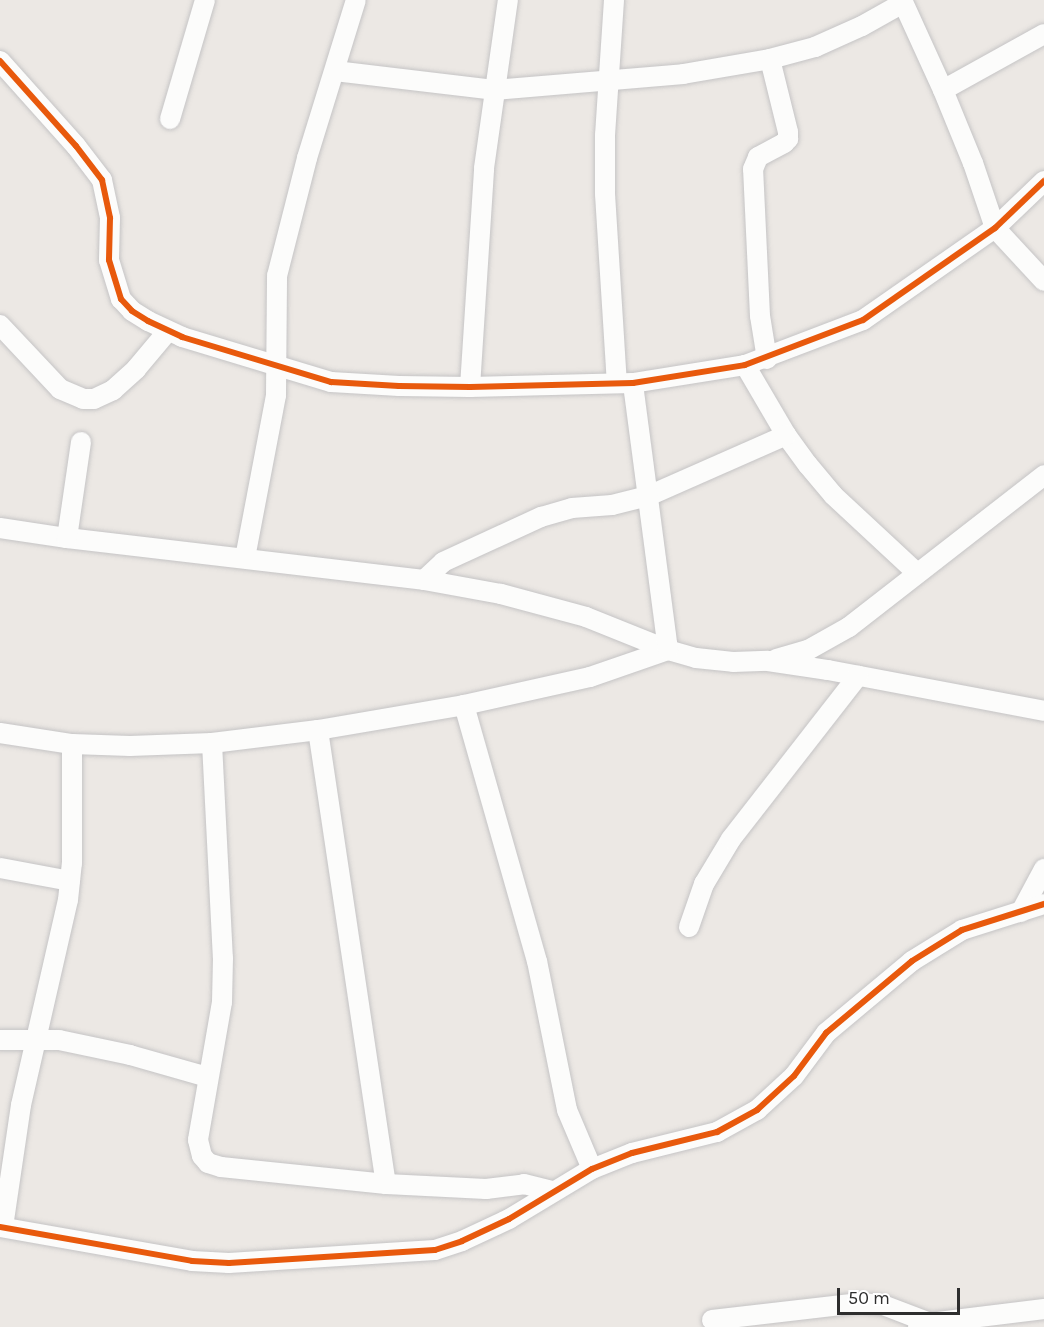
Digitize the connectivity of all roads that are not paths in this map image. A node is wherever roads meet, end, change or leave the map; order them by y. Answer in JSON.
{"nodes":[{"id":1,"x":205,"y":0,"type":"edge"},
{"id":2,"x":356,"y":0,"type":"edge"},
{"id":3,"x":508,"y":0,"type":"edge"},
{"id":4,"x":614,"y":0,"type":"edge"},
{"id":5,"x":902,"y":2,"type":"edge"},
{"id":6,"x":1044,"y":34,"type":"edge"},
{"id":7,"x":770,"y":59,"type":"junction"},
{"id":8,"x":0,"y":61,"type":"edge"},
{"id":9,"x":334,"y":71,"type":"junction"},
{"id":10,"x":609,"y":80,"type":"junction"},
{"id":11,"x":494,"y":90,"type":"junction"},
{"id":12,"x":943,"y":90,"type":"junction"},
{"id":13,"x":170,"y":119,"type":"dead end"},
{"id":14,"x":1044,"y":181,"type":"edge"},
{"id":15,"x":995,"y":228,"type":"junction"},
{"id":16,"x":1044,"y":281,"type":"edge"},
{"id":17,"x":0,"y":325,"type":"edge"},
{"id":18,"x":167,"y":332,"type":"junction"},
{"id":19,"x":767,"y":359,"type":"junction"},
{"id":20,"x":745,"y":365,"type":"junction"},
{"id":21,"x":278,"y":366,"type":"junction"},
{"id":22,"x":625,"y":383,"type":"junction"},
{"id":23,"x":470,"y":387,"type":"junction"},
{"id":24,"x":786,"y":435,"type":"junction"},
{"id":25,"x":81,"y":442,"type":"dead end"},
{"id":26,"x":1044,"y":475,"type":"edge"},
{"id":27,"x":648,"y":496,"type":"junction"},
{"id":28,"x":0,"y":528,"type":"edge"},
{"id":29,"x":67,"y":538,"type":"junction"},
{"id":30,"x":245,"y":558,"type":"junction"},
{"id":31,"x":917,"y":573,"type":"junction"},
{"id":32,"x":424,"y":580,"type":"junction"},
{"id":33,"x":668,"y":650,"type":"junction"},
{"id":34,"x":768,"y":661,"type":"junction"},
{"id":35,"x":858,"y":676,"type":"junction"},
{"id":36,"x":464,"y":705,"type":"junction"},
{"id":37,"x":1044,"y":711,"type":"edge"},
{"id":38,"x":318,"y":730,"type":"junction"},
{"id":39,"x":0,"y":733,"type":"edge"},
{"id":40,"x":212,"y":743,"type":"junction"},
{"id":41,"x":72,"y":744,"type":"junction"},
{"id":42,"x":0,"y":868,"type":"edge"},
{"id":43,"x":1044,"y":869,"type":"edge"},
{"id":44,"x":70,"y":881,"type":"junction"},
{"id":45,"x":1044,"y":904,"type":"edge"},
{"id":46,"x":1021,"y":912,"type":"junction"},
{"id":47,"x":689,"y":927,"type":"dead end"},
{"id":48,"x":35,"y":1038,"type":"junction"},
{"id":49,"x":0,"y":1040,"type":"edge"},
{"id":50,"x":208,"y":1077,"type":"junction"},
{"id":51,"x":592,"y":1169,"type":"junction"},
{"id":52,"x":386,"y":1185,"type":"junction"},
{"id":53,"x":553,"y":1191,"type":"junction"},
{"id":54,"x":2,"y":1227,"type":"edge"},
{"id":55,"x":1044,"y":1309,"type":"edge"},
{"id":56,"x":712,"y":1320,"type":"dead end"},
{"id":57,"x":924,"y":1325,"type":"edge"}],
"edges":[{"from":1,"to":13,"type":"street"},
{"from":2,"to":9,"type":"street"},
{"from":3,"to":11,"type":"street"},
{"from":4,"to":10,"type":"street"},
{"from":5,"to":7,"type":"street"},
{"from":5,"to":12,"type":"street"},
{"from":6,"to":12,"type":"street"},
{"from":7,"to":10,"type":"street"},
{"from":7,"to":19,"type":"street"},
{"from":8,"to":18,"type":"street"},
{"from":9,"to":11,"type":"street"},
{"from":9,"to":21,"type":"street"},
{"from":10,"to":11,"type":"street"},
{"from":10,"to":22,"type":"street"},
{"from":11,"to":23,"type":"street"},
{"from":12,"to":15,"type":"street"},
{"from":14,"to":15,"type":"street"},
{"from":15,"to":16,"type":"street"},
{"from":15,"to":19,"type":"street"},
{"from":17,"to":18,"type":"street"},
{"from":18,"to":21,"type":"street"},
{"from":19,"to":20,"type":"street"},
{"from":20,"to":22,"type":"street"},
{"from":20,"to":24,"type":"street"},
{"from":21,"to":23,"type":"street"},
{"from":21,"to":30,"type":"street"},
{"from":22,"to":23,"type":"street"},
{"from":22,"to":27,"type":"street"},
{"from":24,"to":27,"type":"street"},
{"from":24,"to":31,"type":"street"},
{"from":25,"to":29,"type":"street"},
{"from":26,"to":31,"type":"street"},
{"from":27,"to":32,"type":"street"},
{"from":27,"to":33,"type":"street"},
{"from":28,"to":29,"type":"street"},
{"from":29,"to":30,"type":"street"},
{"from":30,"to":32,"type":"street"},
{"from":31,"to":34,"type":"street"},
{"from":32,"to":33,"type":"street"},
{"from":33,"to":34,"type":"street"},
{"from":33,"to":36,"type":"street"},
{"from":34,"to":35,"type":"street"},
{"from":35,"to":37,"type":"street"},
{"from":35,"to":47,"type":"street"},
{"from":36,"to":38,"type":"street"},
{"from":36,"to":51,"type":"street"},
{"from":38,"to":40,"type":"street"},
{"from":38,"to":52,"type":"street"},
{"from":39,"to":41,"type":"street"},
{"from":40,"to":41,"type":"street"},
{"from":40,"to":50,"type":"street"},
{"from":41,"to":44,"type":"street"},
{"from":42,"to":44,"type":"street"},
{"from":43,"to":46,"type":"street"},
{"from":44,"to":48,"type":"street"},
{"from":45,"to":46,"type":"street"},
{"from":46,"to":51,"type":"street"},
{"from":48,"to":49,"type":"street"},
{"from":48,"to":50,"type":"street"},
{"from":48,"to":54,"type":"street"},
{"from":50,"to":52,"type":"street"},
{"from":51,"to":53,"type":"street"},
{"from":52,"to":53,"type":"street"},
{"from":53,"to":54,"type":"street"},
{"from":55,"to":57,"type":"street"},
{"from":56,"to":57,"type":"street"}]}
